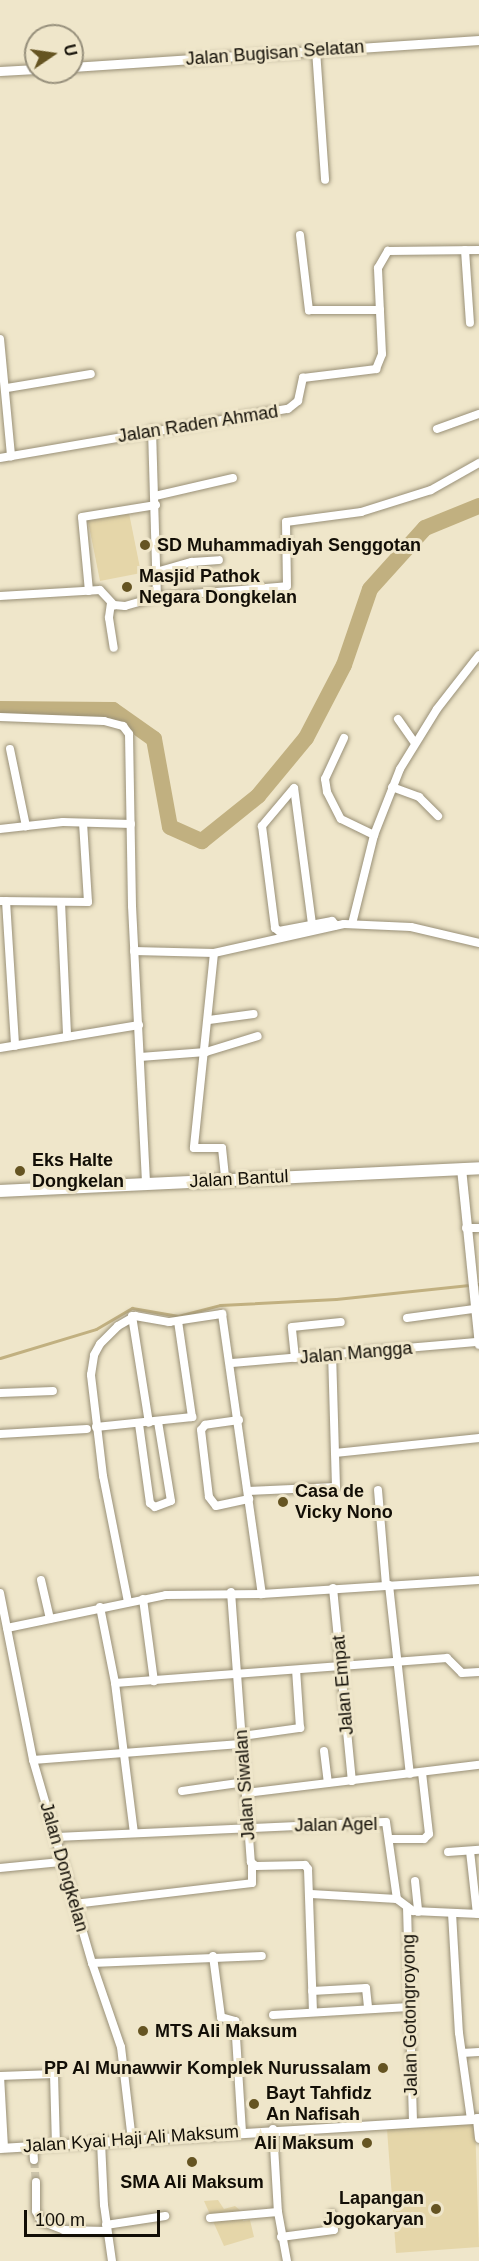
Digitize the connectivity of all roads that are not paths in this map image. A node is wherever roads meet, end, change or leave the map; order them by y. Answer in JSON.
{"nodes":[{"id":1,"x":479,"y":40,"type":"edge"},
{"id":2,"x":316,"y":50,"type":"junction"},
{"id":3,"x":84,"y":65,"type":"edge"},
{"id":4,"x":24,"y":70,"type":"edge"},
{"id":5,"x":0,"y":71,"type":"edge"},
{"id":6,"x":326,"y":180,"type":"dead end"},
{"id":7,"x":300,"y":235,"type":"dead end"},
{"id":8,"x":465,"y":250,"type":"junction"},
{"id":9,"x":479,"y":250,"type":"edge"},
{"id":10,"x":380,"y":310,"type":"junction"},
{"id":11,"x":470,"y":323,"type":"dead end"},
{"id":12,"x":0,"y":339,"type":"edge"},
{"id":13,"x":92,"y":374,"type":"dead end"},
{"id":14,"x":6,"y":388,"type":"junction"},
{"id":15,"x":479,"y":414,"type":"edge"},
{"id":16,"x":437,"y":429,"type":"dead end"},
{"id":17,"x":152,"y":430,"type":"junction"},
{"id":18,"x":11,"y":456,"type":"junction"},
{"id":19,"x":0,"y":458,"type":"edge"},
{"id":20,"x":479,"y":464,"type":"edge"},
{"id":21,"x":233,"y":478,"type":"dead end"},
{"id":22,"x":155,"y":496,"type":"junction"},
{"id":23,"x":156,"y":505,"type":"junction"},
{"id":24,"x":219,"y":560,"type":"dead end"},
{"id":25,"x":156,"y":572,"type":"junction"},
{"id":26,"x":89,"y":591,"type":"junction"},
{"id":27,"x":0,"y":596,"type":"edge"},
{"id":28,"x":157,"y":597,"type":"junction"},
{"id":29,"x":111,"y":603,"type":"junction"},
{"id":30,"x":114,"y":648,"type":"dead end"},
{"id":31,"x":479,"y":655,"type":"edge"},
{"id":32,"x":0,"y":717,"type":"edge"},
{"id":33,"x":398,"y":718,"type":"dead end"},
{"id":34,"x":344,"y":738,"type":"dead end"},
{"id":35,"x":415,"y":743,"type":"junction"},
{"id":36,"x":10,"y":749,"type":"dead end"},
{"id":37,"x":392,"y":787,"type":"junction"},
{"id":38,"x":438,"y":816,"type":"dead end"},
{"id":39,"x":83,"y":823,"type":"junction"},
{"id":40,"x":131,"y":824,"type":"junction"},
{"id":41,"x":26,"y":826,"type":"junction"},
{"id":42,"x":0,"y":829,"type":"edge"},
{"id":43,"x":374,"y":835,"type":"junction"},
{"id":44,"x":3,"y":901,"type":"edge"},
{"id":45,"x":61,"y":902,"type":"junction"},
{"id":46,"x":312,"y":924,"type":"junction"},
{"id":47,"x":352,"y":924,"type":"junction"},
{"id":48,"x":336,"y":925,"type":"junction"},
{"id":49,"x":479,"y":943,"type":"edge"},
{"id":50,"x":134,"y":951,"type":"junction"},
{"id":51,"x":214,"y":953,"type":"junction"},
{"id":52,"x":254,"y":1014,"type":"dead end"},
{"id":53,"x":209,"y":1020,"type":"junction"},
{"id":54,"x":139,"y":1026,"type":"junction"},
{"id":55,"x":67,"y":1035,"type":"junction"},
{"id":56,"x":258,"y":1036,"type":"dead end"},
{"id":57,"x":15,"y":1046,"type":"junction"},
{"id":58,"x":0,"y":1048,"type":"edge"},
{"id":59,"x":206,"y":1052,"type":"junction"},
{"id":60,"x":140,"y":1057,"type":"junction"},
{"id":61,"x":461,"y":1168,"type":"junction"},
{"id":62,"x":479,"y":1168,"type":"edge"},
{"id":63,"x":225,"y":1179,"type":"junction"},
{"id":64,"x":146,"y":1184,"type":"junction"},
{"id":65,"x":0,"y":1191,"type":"edge"},
{"id":66,"x":466,"y":1228,"type":"junction"},
{"id":67,"x":479,"y":1228,"type":"edge"},
{"id":68,"x":474,"y":1309,"type":"junction"},
{"id":69,"x":132,"y":1316,"type":"junction"},
{"id":70,"x":408,"y":1318,"type":"dead end"},
{"id":71,"x":178,"y":1321,"type":"junction"},
{"id":72,"x":341,"y":1322,"type":"dead end"},
{"id":73,"x":479,"y":1343,"type":"edge"},
{"id":74,"x":332,"y":1354,"type":"junction"},
{"id":75,"x":295,"y":1358,"type":"junction"},
{"id":76,"x":232,"y":1363,"type":"junction"},
{"id":77,"x":53,"y":1391,"type":"dead end"},
{"id":78,"x":0,"y":1392,"type":"edge"},
{"id":79,"x":239,"y":1420,"type":"junction"},
{"id":80,"x":153,"y":1423,"type":"junction"},
{"id":81,"x":140,"y":1424,"type":"junction"},
{"id":82,"x":96,"y":1427,"type":"junction"},
{"id":83,"x":87,"y":1429,"type":"dead end"},
{"id":84,"x":0,"y":1434,"type":"edge"},
{"id":85,"x":479,"y":1438,"type":"edge"},
{"id":86,"x":335,"y":1453,"type":"junction"},
{"id":87,"x":378,"y":1490,"type":"dead end"},
{"id":88,"x":248,"y":1495,"type":"junction"},
{"id":89,"x":41,"y":1580,"type":"dead end"},
{"id":90,"x":479,"y":1580,"type":"edge"},
{"id":91,"x":388,"y":1585,"type":"junction"},
{"id":92,"x":333,"y":1588,"type":"junction"},
{"id":93,"x":231,"y":1592,"type":"junction"},
{"id":94,"x":0,"y":1593,"type":"edge"},
{"id":95,"x":262,"y":1594,"type":"junction"},
{"id":96,"x":143,"y":1599,"type":"junction"},
{"id":97,"x":128,"y":1602,"type":"junction"},
{"id":98,"x":100,"y":1607,"type":"junction"},
{"id":99,"x":50,"y":1619,"type":"junction"},
{"id":100,"x":7,"y":1628,"type":"junction"},
{"id":101,"x":400,"y":1661,"type":"junction"},
{"id":102,"x":341,"y":1666,"type":"junction"},
{"id":103,"x":296,"y":1670,"type":"junction"},
{"id":104,"x":479,"y":1672,"type":"edge"},
{"id":105,"x":237,"y":1675,"type":"junction"},
{"id":106,"x":154,"y":1681,"type":"junction"},
{"id":107,"x":115,"y":1683,"type":"junction"},
{"id":108,"x":242,"y":1740,"type":"junction"},
{"id":109,"x":124,"y":1750,"type":"junction"},
{"id":110,"x":324,"y":1751,"type":"dead end"},
{"id":111,"x":33,"y":1760,"type":"junction"},
{"id":112,"x":479,"y":1766,"type":"edge"},
{"id":113,"x":422,"y":1773,"type":"junction"},
{"id":114,"x":410,"y":1774,"type":"junction"},
{"id":115,"x":352,"y":1781,"type":"junction"},
{"id":116,"x":245,"y":1782,"type":"junction"},
{"id":117,"x":328,"y":1783,"type":"junction"},
{"id":118,"x":182,"y":1791,"type":"dead end"},
{"id":119,"x":246,"y":1793,"type":"junction"},
{"id":120,"x":246,"y":1828,"type":"junction"},
{"id":121,"x":134,"y":1833,"type":"junction"},
{"id":122,"x":55,"y":1837,"type":"junction"},
{"id":123,"x":390,"y":1839,"type":"junction"},
{"id":124,"x":479,"y":1850,"type":"edge"},
{"id":125,"x":470,"y":1851,"type":"junction"},
{"id":126,"x":448,"y":1852,"type":"dead end"},
{"id":127,"x":61,"y":1862,"type":"junction"},
{"id":128,"x":252,"y":1866,"type":"junction"},
{"id":129,"x":0,"y":1868,"type":"edge"},
{"id":130,"x":415,"y":1881,"type":"dead end"},
{"id":131,"x":311,"y":1894,"type":"junction"},
{"id":132,"x":397,"y":1899,"type":"junction"},
{"id":133,"x":74,"y":1904,"type":"junction"},
{"id":134,"x":407,"y":1907,"type":"junction"},
{"id":135,"x":418,"y":1912,"type":"junction"},
{"id":136,"x":453,"y":1913,"type":"junction"},
{"id":137,"x":478,"y":1914,"type":"edge"},
{"id":138,"x":213,"y":1956,"type":"junction"},
{"id":139,"x":262,"y":1956,"type":"dead end"},
{"id":140,"x":92,"y":1963,"type":"junction"},
{"id":141,"x":312,"y":1991,"type":"junction"},
{"id":142,"x":368,"y":2007,"type":"junction"},
{"id":143,"x":409,"y":2007,"type":"junction"},
{"id":144,"x":313,"y":2011,"type":"junction"},
{"id":145,"x":273,"y":2015,"type":"dead end"},
{"id":146,"x":479,"y":2052,"type":"edge"},
{"id":147,"x":462,"y":2053,"type":"junction"},
{"id":148,"x":0,"y":2076,"type":"edge"},
{"id":149,"x":476,"y":2119,"type":"edge"},
{"id":150,"x":413,"y":2122,"type":"junction"},
{"id":151,"x":273,"y":2129,"type":"junction"},
{"id":152,"x":242,"y":2131,"type":"junction"},
{"id":153,"x":479,"y":2138,"type":"edge"},
{"id":154,"x":132,"y":2140,"type":"junction"},
{"id":155,"x":101,"y":2142,"type":"junction"},
{"id":156,"x":56,"y":2145,"type":"junction"},
{"id":157,"x":33,"y":2146,"type":"junction"},
{"id":158,"x":2,"y":2148,"type":"edge"},
{"id":159,"x":34,"y":2160,"type":"tunnel mouth"},
{"id":160,"x":36,"y":2182,"type":"tunnel mouth"},
{"id":161,"x":278,"y":2212,"type":"junction"},
{"id":162,"x":332,"y":2214,"type":"dead end"},
{"id":163,"x":165,"y":2216,"type":"dead end"},
{"id":164,"x":210,"y":2218,"type":"dead end"},
{"id":165,"x":106,"y":2228,"type":"junction"},
{"id":166,"x":281,"y":2237,"type":"junction"},
{"id":167,"x":112,"y":2261,"type":"edge"},
{"id":168,"x":287,"y":2261,"type":"edge"}],
"edges":[{"from":1,"to":2,"type":"street","name":"Jalan Bugisan Selatan"},
{"from":2,"to":3,"type":"street","name":"Jalan Bugisan Selatan"},
{"from":2,"to":6,"type":"street"},
{"from":4,"to":5,"type":"street"},
{"from":7,"to":10,"type":"street"},
{"from":8,"to":9,"type":"street","name":"Jalan Raden Ahmad"},
{"from":8,"to":10,"type":"street","name":"Jalan Raden Ahmad"},
{"from":8,"to":11,"type":"street"},
{"from":10,"to":17,"type":"street","name":"Jalan Raden Ahmad"},
{"from":12,"to":14,"type":"street"},
{"from":13,"to":14,"type":"street"},
{"from":14,"to":18,"type":"street"},
{"from":15,"to":16,"type":"street"},
{"from":17,"to":18,"type":"street","name":"Jalan Raden Ahmad"},
{"from":17,"to":22,"type":"street"},
{"from":18,"to":19,"type":"street","name":"Jalan Raden Ahmad"},
{"from":20,"to":28,"type":"street"},
{"from":21,"to":22,"type":"street"},
{"from":22,"to":23,"type":"street"},
{"from":23,"to":25,"type":"street"},
{"from":23,"to":26,"type":"street"},
{"from":24,"to":25,"type":"street"},
{"from":25,"to":28,"type":"street"},
{"from":26,"to":27,"type":"street"},
{"from":26,"to":29,"type":"street"},
{"from":28,"to":29,"type":"street"},
{"from":29,"to":30,"type":"street"},
{"from":31,"to":35,"type":"street"},
{"from":32,"to":40,"type":"street"},
{"from":33,"to":35,"type":"street"},
{"from":34,"to":43,"type":"street"},
{"from":35,"to":37,"type":"street"},
{"from":36,"to":41,"type":"street"},
{"from":37,"to":38,"type":"street"},
{"from":37,"to":43,"type":"street"},
{"from":39,"to":40,"type":"street"},
{"from":39,"to":41,"type":"street"},
{"from":39,"to":45,"type":"street"},
{"from":40,"to":50,"type":"street"},
{"from":41,"to":42,"type":"street"},
{"from":43,"to":47,"type":"street"},
{"from":44,"to":45,"type":"street"},
{"from":44,"to":57,"type":"street"},
{"from":45,"to":55,"type":"street"},
{"from":46,"to":46,"type":"street"},
{"from":46,"to":48,"type":"street"},
{"from":47,"to":48,"type":"street"},
{"from":47,"to":49,"type":"street"},
{"from":48,"to":51,"type":"street"},
{"from":50,"to":51,"type":"street"},
{"from":50,"to":54,"type":"street"},
{"from":51,"to":53,"type":"street"},
{"from":52,"to":53,"type":"street"},
{"from":53,"to":59,"type":"street"},
{"from":54,"to":55,"type":"street"},
{"from":54,"to":60,"type":"street"},
{"from":55,"to":57,"type":"street"},
{"from":56,"to":59,"type":"street"},
{"from":57,"to":58,"type":"street"},
{"from":59,"to":60,"type":"street"},
{"from":59,"to":63,"type":"street"},
{"from":60,"to":64,"type":"street"},
{"from":61,"to":62,"type":"main road","name":"Jalan Bantul"},
{"from":61,"to":63,"type":"main road","name":"Jalan Bantul"},
{"from":61,"to":66,"type":"street"},
{"from":63,"to":64,"type":"main road","name":"Jalan Bantul"},
{"from":64,"to":65,"type":"main road","name":"Jalan Bantul"},
{"from":66,"to":67,"type":"street"},
{"from":66,"to":68,"type":"street"},
{"from":68,"to":70,"type":"street"},
{"from":68,"to":73,"type":"street"},
{"from":69,"to":71,"type":"street"},
{"from":69,"to":80,"type":"street"},
{"from":69,"to":82,"type":"street"},
{"from":71,"to":76,"type":"street"},
{"from":71,"to":80,"type":"street"},
{"from":72,"to":75,"type":"street"},
{"from":73,"to":74,"type":"street","name":"Jalan Mangga"},
{"from":74,"to":75,"type":"street","name":"Jalan Mangga"},
{"from":74,"to":86,"type":"street"},
{"from":75,"to":76,"type":"street","name":"Jalan Mangga"},
{"from":76,"to":79,"type":"street"},
{"from":77,"to":78,"type":"street"},
{"from":79,"to":88,"type":"street"},
{"from":79,"to":88,"type":"street"},
{"from":80,"to":81,"type":"street"},
{"from":80,"to":81,"type":"street"},
{"from":81,"to":82,"type":"street"},
{"from":82,"to":97,"type":"street"},
{"from":83,"to":84,"type":"street"},
{"from":85,"to":86,"type":"street"},
{"from":86,"to":88,"type":"street"},
{"from":87,"to":91,"type":"street"},
{"from":88,"to":95,"type":"street"},
{"from":89,"to":99,"type":"street"},
{"from":90,"to":91,"type":"street"},
{"from":91,"to":92,"type":"street"},
{"from":91,"to":101,"type":"street"},
{"from":92,"to":95,"type":"street"},
{"from":92,"to":102,"type":"street","name":"Jalan Empat"},
{"from":93,"to":95,"type":"street"},
{"from":93,"to":96,"type":"street"},
{"from":93,"to":105,"type":"street","name":"Jalan Siwalan"},
{"from":94,"to":100,"type":"street","name":"Jalan Dongkelan"},
{"from":96,"to":97,"type":"street"},
{"from":96,"to":106,"type":"street"},
{"from":97,"to":98,"type":"street"},
{"from":98,"to":99,"type":"street"},
{"from":98,"to":107,"type":"street"},
{"from":99,"to":100,"type":"street"},
{"from":100,"to":111,"type":"street","name":"Jalan Dongkelan"},
{"from":101,"to":102,"type":"street"},
{"from":101,"to":104,"type":"street"},
{"from":101,"to":114,"type":"street"},
{"from":102,"to":103,"type":"street"},
{"from":102,"to":115,"type":"street","name":"Jalan Empat"},
{"from":103,"to":105,"type":"street"},
{"from":103,"to":108,"type":"street"},
{"from":105,"to":106,"type":"street"},
{"from":105,"to":108,"type":"street","name":"Jalan Siwalan"},
{"from":106,"to":107,"type":"street"},
{"from":107,"to":109,"type":"street"},
{"from":108,"to":109,"type":"street"},
{"from":108,"to":116,"type":"street","name":"Jalan Siwalan"},
{"from":109,"to":111,"type":"street"},
{"from":109,"to":121,"type":"street"},
{"from":110,"to":117,"type":"street"},
{"from":111,"to":122,"type":"street","name":"Jalan Dongkelan"},
{"from":112,"to":113,"type":"street"},
{"from":113,"to":114,"type":"street"},
{"from":113,"to":123,"type":"street"},
{"from":114,"to":115,"type":"street"},
{"from":115,"to":117,"type":"street"},
{"from":116,"to":118,"type":"street"},
{"from":116,"to":119,"type":"street","name":"Jalan Siwalan"},
{"from":117,"to":119,"type":"street"},
{"from":119,"to":120,"type":"street","name":"Jalan Siwalan"},
{"from":120,"to":121,"type":"street"},
{"from":120,"to":123,"type":"street","name":"Jalan Agel"},
{"from":120,"to":128,"type":"street","name":"Jalan Siwalan"},
{"from":121,"to":122,"type":"street"},
{"from":122,"to":127,"type":"street","name":"Jalan Dongkelan"},
{"from":123,"to":132,"type":"street","name":"Jalan Agel"},
{"from":124,"to":125,"type":"street"},
{"from":125,"to":126,"type":"street"},
{"from":125,"to":137,"type":"street"},
{"from":127,"to":129,"type":"street"},
{"from":127,"to":133,"type":"street","name":"Jalan Dongkelan"},
{"from":128,"to":131,"type":"street","name":"Jalan Siwalan"},
{"from":128,"to":133,"type":"street"},
{"from":130,"to":135,"type":"street"},
{"from":131,"to":132,"type":"street"},
{"from":131,"to":141,"type":"street"},
{"from":132,"to":134,"type":"street"},
{"from":133,"to":140,"type":"street","name":"Jalan Dongkelan"},
{"from":134,"to":135,"type":"street"},
{"from":134,"to":143,"type":"street","name":"Jalan Gotongroyong"},
{"from":135,"to":136,"type":"street"},
{"from":136,"to":137,"type":"street"},
{"from":136,"to":147,"type":"street"},
{"from":138,"to":139,"type":"street"},
{"from":138,"to":140,"type":"street"},
{"from":138,"to":152,"type":"street"},
{"from":140,"to":154,"type":"street","name":"Jalan Dongkelan"},
{"from":141,"to":142,"type":"street"},
{"from":141,"to":144,"type":"street"},
{"from":142,"to":143,"type":"street"},
{"from":142,"to":144,"type":"street"},
{"from":143,"to":150,"type":"street","name":"Jalan Gotongroyong"},
{"from":144,"to":145,"type":"street"},
{"from":146,"to":147,"type":"street"},
{"from":147,"to":149,"type":"street"},
{"from":148,"to":156,"type":"street"},
{"from":148,"to":158,"type":"street"},
{"from":149,"to":150,"type":"street","name":"Jalan Kyai Haji Ali Maksum"},
{"from":149,"to":153,"type":"street"},
{"from":150,"to":151,"type":"street","name":"Jalan Kyai Haji Ali Maksum"},
{"from":151,"to":152,"type":"street","name":"Jalan Kyai Haji Ali Maksum"},
{"from":151,"to":161,"type":"street"},
{"from":152,"to":154,"type":"street","name":"Jalan Kyai Haji Ali Maksum"},
{"from":154,"to":155,"type":"street","name":"Jalan Kyai Haji Ali Maksum"},
{"from":155,"to":156,"type":"street","name":"Jalan Kyai Haji Ali Maksum"},
{"from":155,"to":165,"type":"street"},
{"from":156,"to":157,"type":"street","name":"Jalan Kyai Haji Ali Maksum"},
{"from":157,"to":158,"type":"street","name":"Jalan Kyai Haji Ali Maksum"},
{"from":157,"to":159,"type":"street"},
{"from":160,"to":165,"type":"street"},
{"from":161,"to":164,"type":"street"},
{"from":161,"to":166,"type":"street"},
{"from":162,"to":166,"type":"street"},
{"from":163,"to":165,"type":"street"},
{"from":165,"to":167,"type":"street"},
{"from":166,"to":168,"type":"street"}]}
